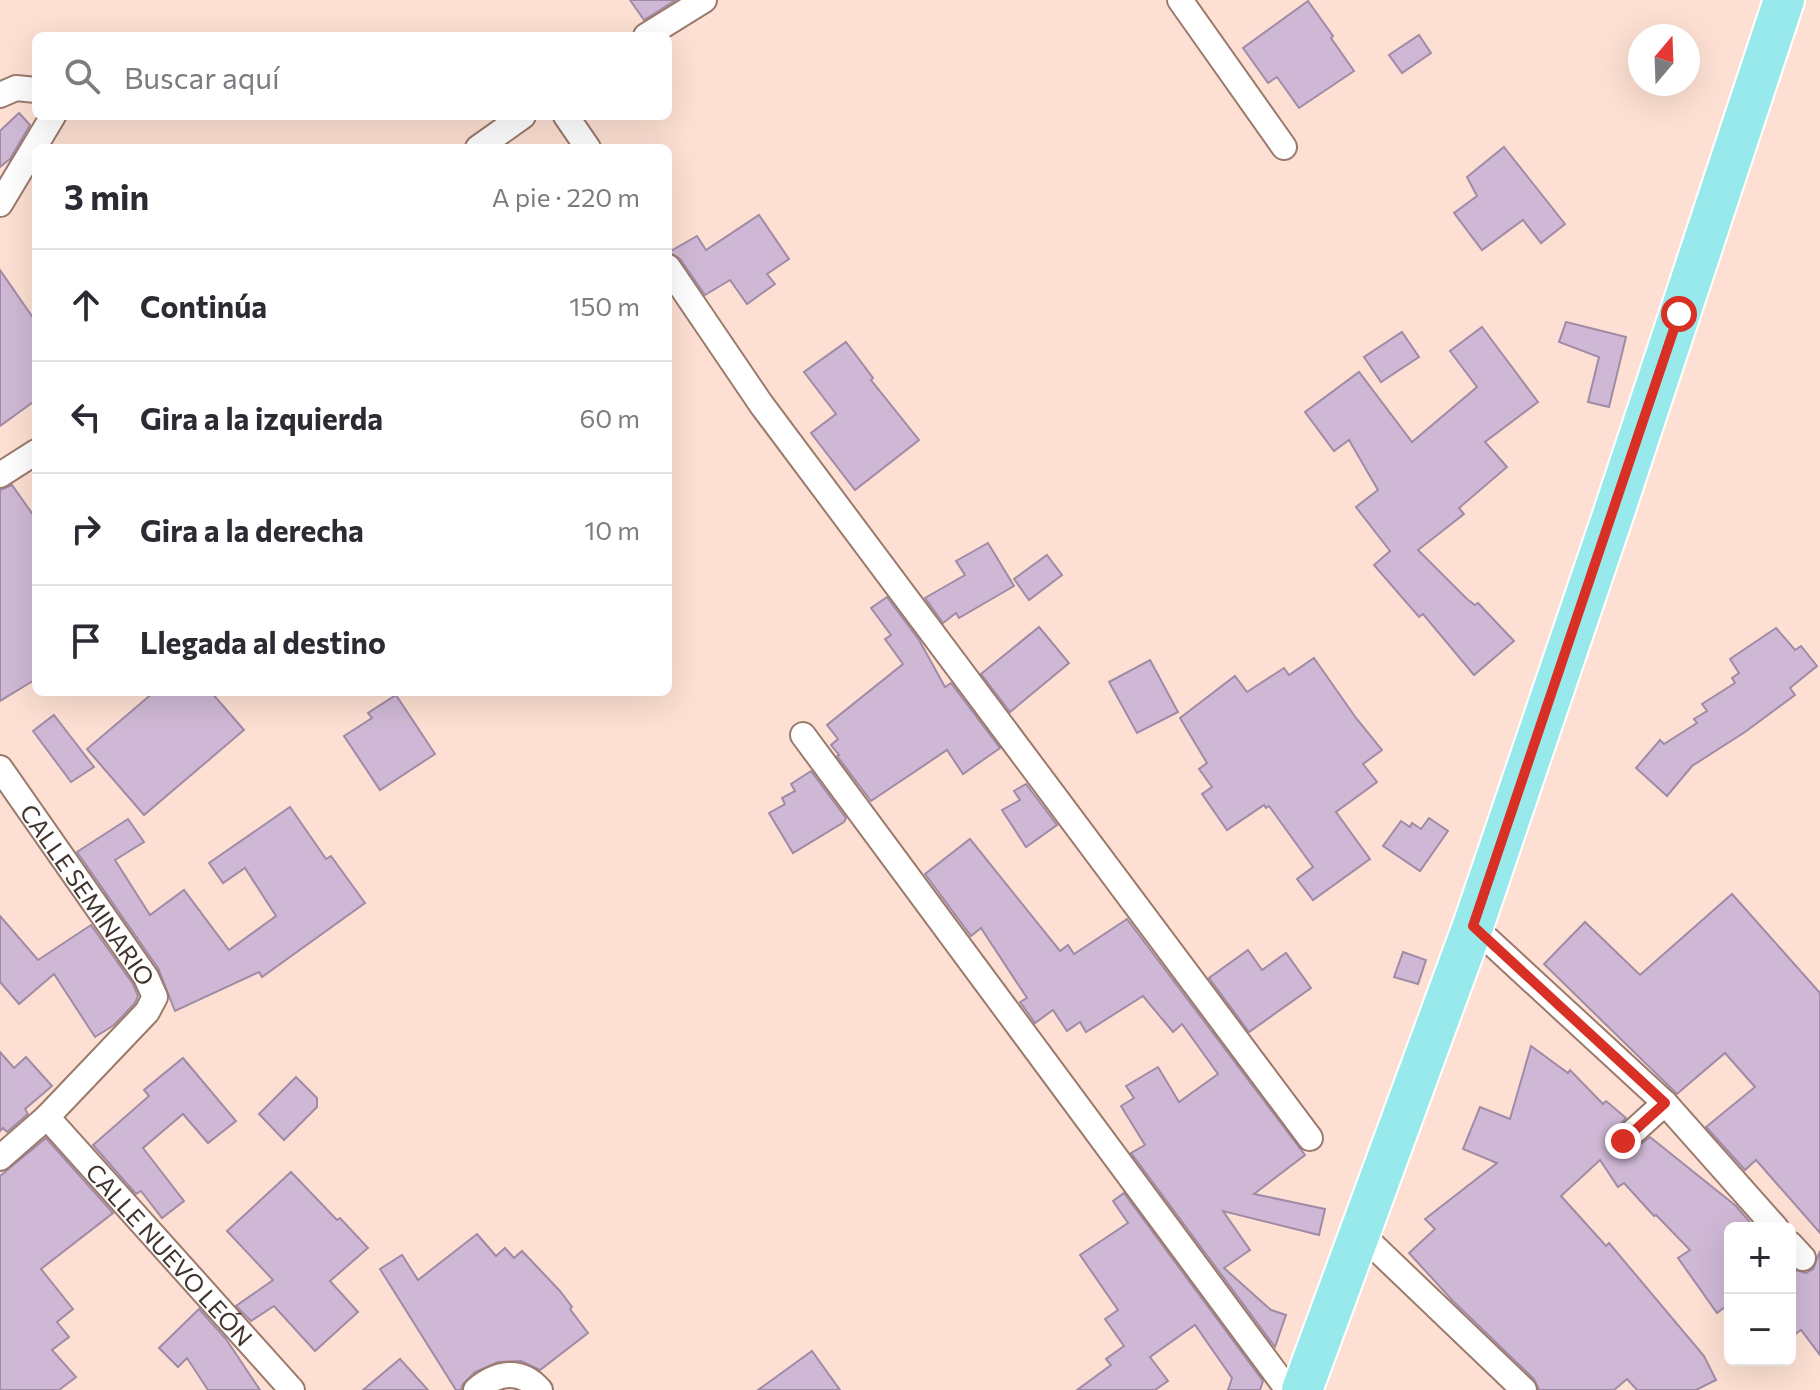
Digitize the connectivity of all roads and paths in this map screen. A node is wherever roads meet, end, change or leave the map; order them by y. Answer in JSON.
{"nodes":[{"id":1,"x":704,"y":0,"type":"edge"},
{"id":2,"x":1180,"y":0,"type":"edge"},
{"id":3,"x":1784,"y":0,"type":"edge"},
{"id":4,"x":652,"y":32,"type":"edge"},
{"id":5,"x":32,"y":90,"type":"edge"},
{"id":6,"x":0,"y":95,"type":"edge"},
{"id":7,"x":51,"y":120,"type":"edge"},
{"id":8,"x":517,"y":120,"type":"edge"},
{"id":9,"x":569,"y":120,"type":"edge"},
{"id":10,"x":36,"y":144,"type":"edge"},
{"id":11,"x":484,"y":144,"type":"edge"},
{"id":12,"x":585,"y":144,"type":"edge"},
{"id":13,"x":1284,"y":147,"type":"dead end"},
{"id":14,"x":32,"y":151,"type":"edge"},
{"id":15,"x":0,"y":204,"type":"edge"},
{"id":16,"x":672,"y":273,"type":"edge"},
{"id":17,"x":32,"y":455,"type":"edge"},
{"id":18,"x":0,"y":475,"type":"edge"},
{"id":19,"x":803,"y":735,"type":"dead end"},
{"id":20,"x":0,"y":768,"type":"edge"},
{"id":21,"x":1473,"y":926,"type":"junction"},
{"id":22,"x":1665,"y":1103,"type":"junction"},
{"id":23,"x":47,"y":1117,"type":"junction"},
{"id":24,"x":1310,"y":1138,"type":"dead end"},
{"id":25,"x":1623,"y":1141,"type":"dead end"},
{"id":26,"x":0,"y":1158,"type":"edge"},
{"id":27,"x":1771,"y":1222,"type":"edge"},
{"id":28,"x":1360,"y":1233,"type":"junction"},
{"id":29,"x":292,"y":1390,"type":"edge"},
{"id":30,"x":476,"y":1390,"type":"edge"},
{"id":31,"x":540,"y":1390,"type":"edge"},
{"id":32,"x":1288,"y":1390,"type":"edge"},
{"id":33,"x":1302,"y":1390,"type":"edge"},
{"id":34,"x":1524,"y":1390,"type":"edge"}],
"edges":[{"from":1,"to":4,"type":"street"},
{"from":2,"to":13,"type":"street"},
{"from":3,"to":21,"type":"main road"},
{"from":5,"to":6,"type":"street"},
{"from":7,"to":10,"type":"street"},
{"from":8,"to":11,"type":"street"},
{"from":9,"to":12,"type":"street"},
{"from":14,"to":15,"type":"street"},
{"from":16,"to":24,"type":"street"},
{"from":17,"to":18,"type":"street"},
{"from":19,"to":32,"type":"street"},
{"from":20,"to":23,"type":"street","name":"CALLE SEMINARIO"},
{"from":21,"to":22,"type":"street"},
{"from":21,"to":28,"type":"main road"},
{"from":22,"to":25,"type":"street"},
{"from":22,"to":27,"type":"street"},
{"from":23,"to":26,"type":"street","name":"CALLE SEMINARIO"},
{"from":23,"to":29,"type":"street","name":"CALLE NUEVO LEÓN"},
{"from":28,"to":33,"type":"main road"},
{"from":28,"to":34,"type":"street"},
{"from":30,"to":31,"type":"street"}]}
